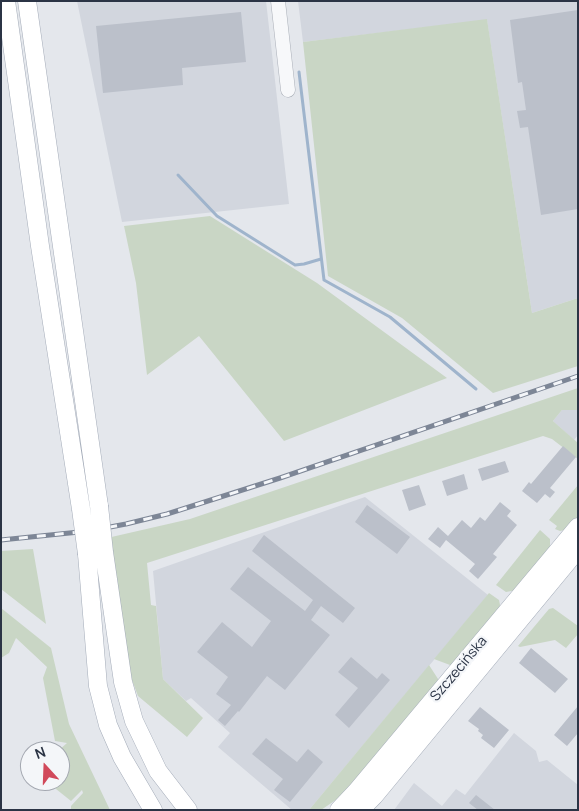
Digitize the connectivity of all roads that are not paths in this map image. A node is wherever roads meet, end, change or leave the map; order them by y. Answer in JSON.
{"nodes":[{"id":1,"x":6,"y":1,"type":"edge"},
{"id":2,"x":27,"y":1,"type":"edge"},
{"id":3,"x":278,"y":1,"type":"edge"},
{"id":4,"x":288,"y":90,"type":"dead end"},
{"id":5,"x":578,"y":527,"type":"edge"},
{"id":6,"x":578,"y":549,"type":"edge"},
{"id":7,"x":153,"y":810,"type":"edge"},
{"id":8,"x":188,"y":810,"type":"edge"},
{"id":9,"x":338,"y":810,"type":"edge"},
{"id":10,"x":360,"y":810,"type":"edge"}],
"edges":[{"from":1,"to":7,"type":"main road","bridge":true},
{"from":2,"to":8,"type":"main road","bridge":true},
{"from":3,"to":4,"type":"street"},
{"from":5,"to":9,"type":"main road","name":"Szczecińska"},
{"from":6,"to":10,"type":"main road","name":"Szczecińska"}]}
